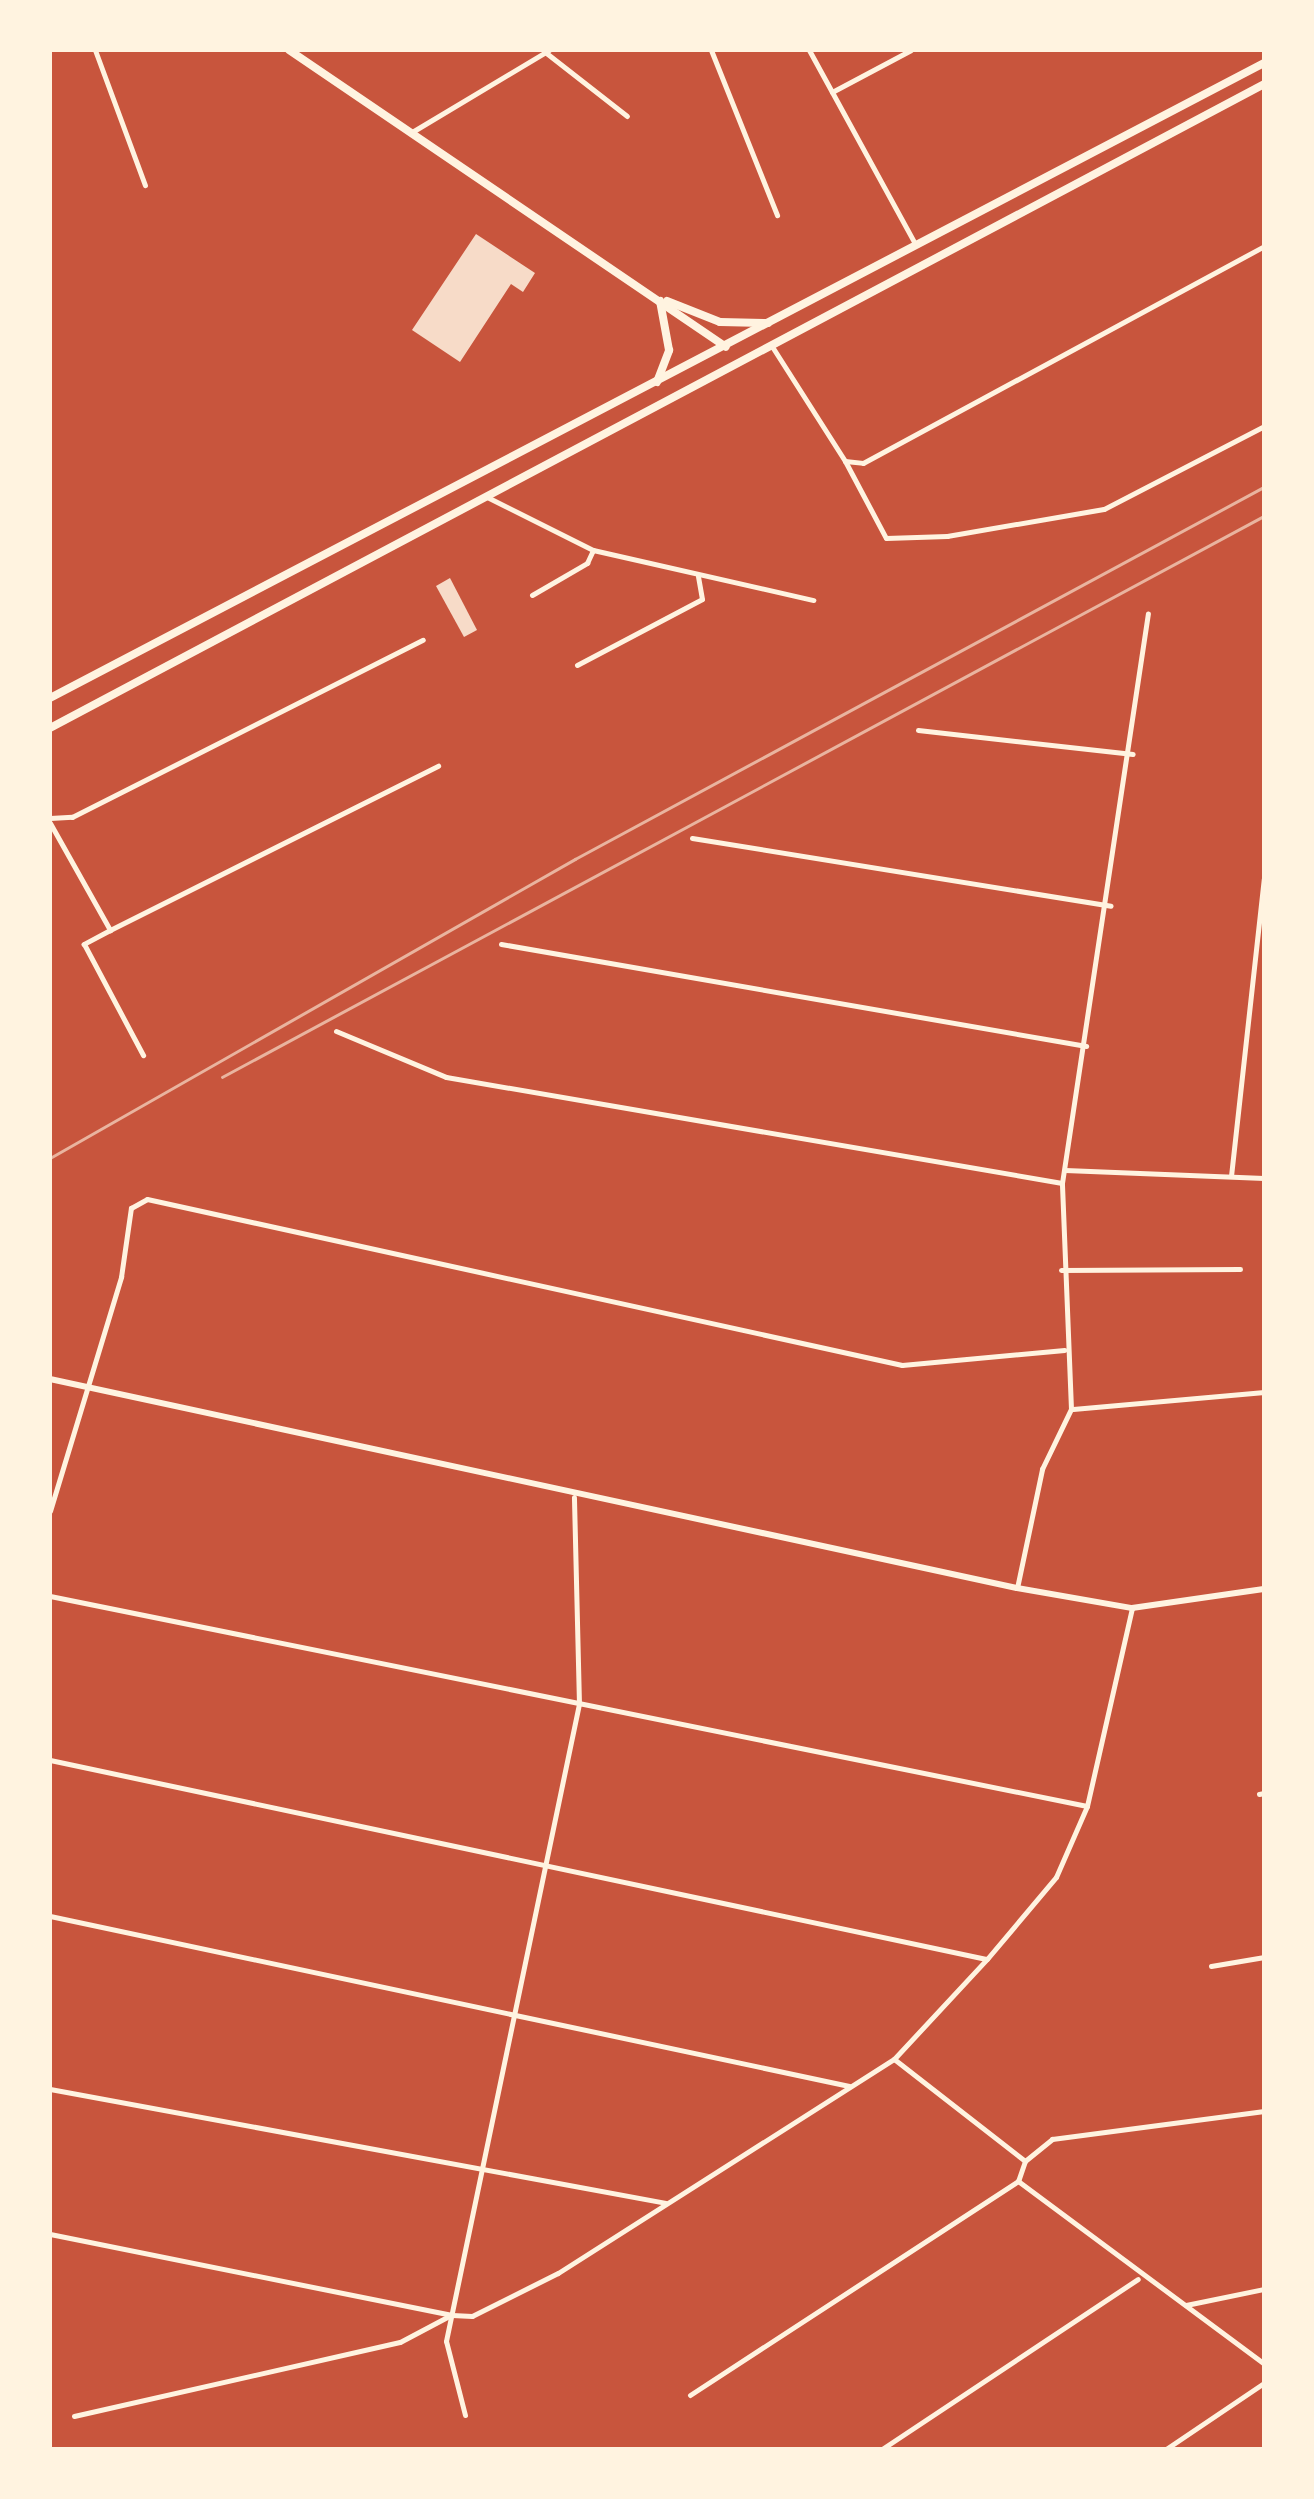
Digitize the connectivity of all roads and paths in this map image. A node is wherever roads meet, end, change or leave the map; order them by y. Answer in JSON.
{"nodes":[{"id":1,"x":96,"y":50,"type":"edge"},
{"id":2,"x":289,"y":50,"type":"edge"},
{"id":3,"x":712,"y":50,"type":"edge"},
{"id":4,"x":809,"y":50,"type":"edge"},
{"id":5,"x":911,"y":50,"type":"edge"},
{"id":6,"x":547,"y":51,"type":"edge"},
{"id":7,"x":1264,"y":63,"type":"edge"},
{"id":8,"x":1264,"y":84,"type":"edge"},
{"id":9,"x":832,"y":92,"type":"junction"},
{"id":10,"x":627,"y":116,"type":"dead end"},
{"id":11,"x":412,"y":132,"type":"junction"},
{"id":12,"x":145,"y":185,"type":"dead end"},
{"id":13,"x":777,"y":215,"type":"dead end"},
{"id":14,"x":916,"y":246,"type":"junction"},
{"id":15,"x":1264,"y":246,"type":"edge"},
{"id":16,"x":650,"y":293,"type":"junction"},
{"id":17,"x":660,"y":300,"type":"junction"},
{"id":18,"x":772,"y":323,"type":"junction"},
{"id":19,"x":726,"y":347,"type":"junction"},
{"id":20,"x":772,"y":348,"type":"junction"},
{"id":21,"x":656,"y":384,"type":"junction"},
{"id":22,"x":1264,"y":426,"type":"edge"},
{"id":23,"x":845,"y":461,"type":"junction"},
{"id":24,"x":487,"y":497,"type":"junction"},
{"id":25,"x":592,"y":550,"type":"junction"},
{"id":26,"x":698,"y":576,"type":"junction"},
{"id":27,"x":532,"y":595,"type":"dead end"},
{"id":28,"x":813,"y":600,"type":"dead end"},
{"id":29,"x":1148,"y":613,"type":"dead end"},
{"id":30,"x":423,"y":640,"type":"dead end"},
{"id":31,"x":577,"y":666,"type":"dead end"},
{"id":32,"x":50,"y":698,"type":"edge"},
{"id":33,"x":50,"y":728,"type":"edge"},
{"id":34,"x":918,"y":730,"type":"dead end"},
{"id":35,"x":1133,"y":754,"type":"junction"},
{"id":36,"x":438,"y":766,"type":"dead end"},
{"id":37,"x":50,"y":820,"type":"edge"},
{"id":38,"x":692,"y":838,"type":"dead end"},
{"id":39,"x":1264,"y":879,"type":"edge"},
{"id":40,"x":1111,"y":906,"type":"junction"},
{"id":41,"x":110,"y":930,"type":"junction"},
{"id":42,"x":501,"y":944,"type":"dead end"},
{"id":43,"x":336,"y":1031,"type":"dead end"},
{"id":44,"x":1086,"y":1046,"type":"junction"},
{"id":45,"x":143,"y":1055,"type":"dead end"},
{"id":46,"x":1065,"y":1170,"type":"junction"},
{"id":47,"x":1231,"y":1176,"type":"junction"},
{"id":48,"x":1264,"y":1178,"type":"edge"},
{"id":49,"x":1062,"y":1183,"type":"junction"},
{"id":50,"x":1240,"y":1269,"type":"dead end"},
{"id":51,"x":1061,"y":1270,"type":"junction"},
{"id":52,"x":1064,"y":1350,"type":"junction"},
{"id":53,"x":50,"y":1379,"type":"edge"},
{"id":54,"x":90,"y":1388,"type":"junction"},
{"id":55,"x":1264,"y":1392,"type":"edge"},
{"id":56,"x":1072,"y":1409,"type":"junction"},
{"id":57,"x":574,"y":1497,"type":"junction"},
{"id":58,"x":50,"y":1511,"type":"edge"},
{"id":59,"x":1017,"y":1588,"type":"junction"},
{"id":60,"x":1264,"y":1590,"type":"edge"},
{"id":61,"x":50,"y":1596,"type":"edge"},
{"id":62,"x":1132,"y":1608,"type":"junction"},
{"id":63,"x":578,"y":1704,"type":"junction"},
{"id":64,"x":50,"y":1760,"type":"edge"},
{"id":65,"x":1087,"y":1806,"type":"junction"},
{"id":66,"x":547,"y":1866,"type":"junction"},
{"id":67,"x":50,"y":1916,"type":"edge"},
{"id":68,"x":1264,"y":1956,"type":"edge"},
{"id":69,"x":987,"y":1959,"type":"junction"},
{"id":70,"x":1210,"y":1966,"type":"dead end"},
{"id":71,"x":517,"y":2012,"type":"junction"},
{"id":72,"x":894,"y":2059,"type":"junction"},
{"id":73,"x":851,"y":2087,"type":"junction"},
{"id":74,"x":50,"y":2088,"type":"edge"},
{"id":75,"x":1264,"y":2112,"type":"edge"},
{"id":76,"x":1025,"y":2161,"type":"junction"},
{"id":77,"x":483,"y":2170,"type":"junction"},
{"id":78,"x":1018,"y":2182,"type":"junction"},
{"id":79,"x":667,"y":2203,"type":"junction"},
{"id":80,"x":50,"y":2234,"type":"edge"},
{"id":81,"x":1139,"y":2278,"type":"junction"},
{"id":82,"x":1264,"y":2290,"type":"edge"},
{"id":83,"x":1186,"y":2305,"type":"junction"},
{"id":84,"x":452,"y":2315,"type":"junction"},
{"id":85,"x":1264,"y":2364,"type":"edge"},
{"id":86,"x":1264,"y":2382,"type":"edge"},
{"id":87,"x":690,"y":2395,"type":"dead end"},
{"id":88,"x":465,"y":2414,"type":"dead end"},
{"id":89,"x":74,"y":2416,"type":"dead end"},
{"id":90,"x":882,"y":2449,"type":"edge"},
{"id":91,"x":1166,"y":2449,"type":"edge"}],
"edges":[{"from":1,"to":12,"type":"street"},
{"from":2,"to":11,"type":"main road"},
{"from":3,"to":13,"type":"street"},
{"from":4,"to":9,"type":"street"},
{"from":5,"to":9,"type":"street"},
{"from":6,"to":10,"type":"street"},
{"from":6,"to":11,"type":"street"},
{"from":7,"to":14,"type":"main road"},
{"from":8,"to":20,"type":"main road"},
{"from":9,"to":14,"type":"street"},
{"from":11,"to":16,"type":"main road"},
{"from":14,"to":18,"type":"main road"},
{"from":15,"to":23,"type":"street"},
{"from":16,"to":17,"type":"main road"},
{"from":16,"to":18,"type":"main road"},
{"from":17,"to":19,"type":"main road"},
{"from":17,"to":21,"type":"main road"},
{"from":18,"to":19,"type":"main road"},
{"from":19,"to":21,"type":"main road"},
{"from":20,"to":23,"type":"street"},
{"from":20,"to":24,"type":"main road"},
{"from":21,"to":32,"type":"main road"},
{"from":22,"to":23,"type":"street"},
{"from":24,"to":25,"type":"street"},
{"from":24,"to":33,"type":"main road"},
{"from":25,"to":26,"type":"street"},
{"from":25,"to":27,"type":"street"},
{"from":26,"to":28,"type":"street"},
{"from":26,"to":31,"type":"street"},
{"from":29,"to":35,"type":"street"},
{"from":30,"to":37,"type":"street"},
{"from":34,"to":35,"type":"street"},
{"from":35,"to":40,"type":"street"},
{"from":36,"to":41,"type":"street"},
{"from":37,"to":41,"type":"street"},
{"from":38,"to":40,"type":"street"},
{"from":39,"to":47,"type":"street"},
{"from":40,"to":44,"type":"street"},
{"from":41,"to":45,"type":"street"},
{"from":42,"to":44,"type":"street"},
{"from":43,"to":49,"type":"street"},
{"from":44,"to":46,"type":"street"},
{"from":46,"to":47,"type":"street"},
{"from":46,"to":49,"type":"street"},
{"from":47,"to":48,"type":"street"},
{"from":49,"to":51,"type":"street"},
{"from":50,"to":51,"type":"street"},
{"from":51,"to":52,"type":"street"},
{"from":52,"to":54,"type":"street"},
{"from":52,"to":56,"type":"street"},
{"from":53,"to":54,"type":"street"},
{"from":54,"to":57,"type":"street"},
{"from":54,"to":58,"type":"street"},
{"from":55,"to":56,"type":"street"},
{"from":56,"to":59,"type":"street"},
{"from":57,"to":59,"type":"street"},
{"from":57,"to":63,"type":"street"},
{"from":59,"to":62,"type":"street"},
{"from":60,"to":62,"type":"street"},
{"from":61,"to":63,"type":"street"},
{"from":62,"to":65,"type":"street"},
{"from":63,"to":65,"type":"street"},
{"from":63,"to":66,"type":"street"},
{"from":64,"to":66,"type":"street"},
{"from":65,"to":69,"type":"street"},
{"from":66,"to":69,"type":"street"},
{"from":66,"to":71,"type":"street"},
{"from":67,"to":71,"type":"street"},
{"from":68,"to":70,"type":"street"},
{"from":69,"to":72,"type":"street"},
{"from":71,"to":73,"type":"street"},
{"from":71,"to":77,"type":"street"},
{"from":72,"to":73,"type":"street"},
{"from":72,"to":76,"type":"street"},
{"from":73,"to":79,"type":"street"},
{"from":74,"to":77,"type":"street"},
{"from":75,"to":76,"type":"street"},
{"from":76,"to":78,"type":"street"},
{"from":77,"to":79,"type":"street"},
{"from":77,"to":84,"type":"street"},
{"from":78,"to":81,"type":"street"},
{"from":78,"to":87,"type":"street"},
{"from":79,"to":84,"type":"street"},
{"from":80,"to":84,"type":"street"},
{"from":81,"to":83,"type":"street"},
{"from":81,"to":90,"type":"street"},
{"from":82,"to":83,"type":"street"},
{"from":83,"to":85,"type":"street"},
{"from":84,"to":88,"type":"street"},
{"from":84,"to":89,"type":"street"},
{"from":86,"to":91,"type":"street"}]}
